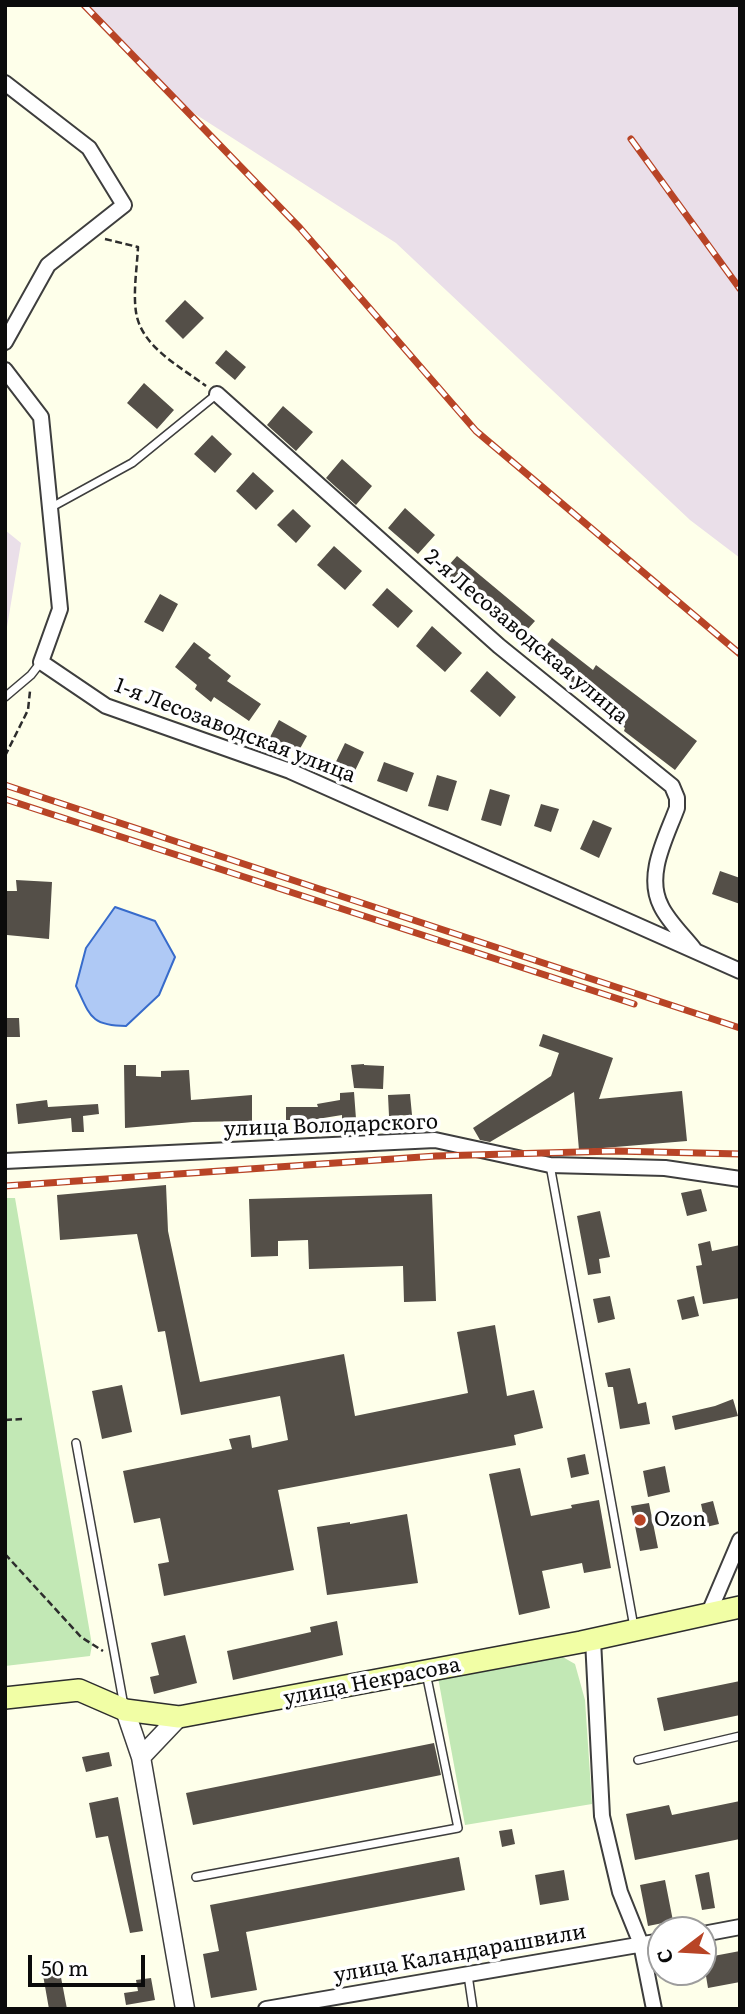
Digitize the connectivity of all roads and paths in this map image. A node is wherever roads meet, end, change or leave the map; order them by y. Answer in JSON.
{"nodes":[{"id":1,"x":5,"y":83,"type":"edge"},
{"id":2,"x":86,"y":235,"type":"junction"},
{"id":3,"x":5,"y":342,"type":"edge"},
{"id":4,"x":5,"y":370,"type":"edge"},
{"id":5,"x":217,"y":394,"type":"junction"},
{"id":6,"x":50,"y":508,"type":"junction"},
{"id":7,"x":41,"y":662,"type":"junction"},
{"id":8,"x":32,"y":675,"type":"junction"},
{"id":9,"x":5,"y":697,"type":"edge"},
{"id":10,"x":5,"y":756,"type":"edge"},
{"id":11,"x":697,"y":953,"type":"junction"},
{"id":12,"x":740,"y":971,"type":"edge"},
{"id":13,"x":5,"y":1161,"type":"edge"},
{"id":14,"x":550,"y":1165,"type":"junction"},
{"id":15,"x":740,"y":1179,"type":"edge"},
{"id":16,"x":22,"y":1419,"type":"dead end"},
{"id":17,"x":5,"y":1420,"type":"edge"},
{"id":18,"x":76,"y":1443,"type":"dead end"},
{"id":19,"x":740,"y":1540,"type":"edge"},
{"id":20,"x":5,"y":1554,"type":"edge"},
{"id":21,"x":740,"y":1608,"type":"edge"},
{"id":22,"x":708,"y":1615,"type":"junction"},
{"id":23,"x":635,"y":1631,"type":"junction"},
{"id":24,"x":593,"y":1640,"type":"junction"},
{"id":25,"x":115,"y":1658,"type":"junction"},
{"id":26,"x":426,"y":1672,"type":"junction"},
{"id":27,"x":5,"y":1698,"type":"edge"},
{"id":28,"x":124,"y":1710,"type":"junction"},
{"id":29,"x":179,"y":1717,"type":"junction"},
{"id":30,"x":740,"y":1736,"type":"edge"},
{"id":31,"x":141,"y":1757,"type":"junction"},
{"id":32,"x":638,"y":1760,"type":"dead end"},
{"id":33,"x":196,"y":1877,"type":"dead end"},
{"id":34,"x":740,"y":1927,"type":"edge"},
{"id":35,"x":717,"y":1931,"type":"edge"},
{"id":36,"x":647,"y":1943,"type":"edge"},
{"id":37,"x":641,"y":1944,"type":"junction"},
{"id":38,"x":468,"y":1974,"type":"junction"},
{"id":39,"x":185,"y":2009,"type":"edge"},
{"id":40,"x":266,"y":2009,"type":"edge"},
{"id":41,"x":473,"y":2009,"type":"edge"},
{"id":42,"x":654,"y":2009,"type":"edge"}],
"edges":[{"from":1,"to":2,"type":"street"},
{"from":2,"to":3,"type":"street"},
{"from":2,"to":5,"type":"path"},
{"from":4,"to":6,"type":"street"},
{"from":5,"to":6,"type":"lane"},
{"from":5,"to":11,"type":"street","name":"2-я Лесозаводская улица"},
{"from":6,"to":7,"type":"street"},
{"from":7,"to":8,"type":"lane"},
{"from":7,"to":11,"type":"street","name":"1-я Лесозаводская улица"},
{"from":8,"to":9,"type":"lane"},
{"from":8,"to":10,"type":"path"},
{"from":11,"to":12,"type":"street","name":"1-я Лесозаводская улица"},
{"from":13,"to":14,"type":"street","name":"улица Володарского"},
{"from":14,"to":15,"type":"street","name":"улица Володарского"},
{"from":14,"to":23,"type":"lane"},
{"from":16,"to":17,"type":"path"},
{"from":18,"to":25,"type":"lane"},
{"from":19,"to":22,"type":"street"},
{"from":20,"to":25,"type":"path"},
{"from":21,"to":22,"type":"main road","name":"улица Некрасова"},
{"from":22,"to":23,"type":"main road","name":"улица Некрасова"},
{"from":23,"to":24,"type":"main road","name":"улица Некрасова"},
{"from":24,"to":26,"type":"main road","name":"улица Некрасова"},
{"from":24,"to":37,"type":"street"},
{"from":25,"to":28,"type":"lane"},
{"from":26,"to":29,"type":"main road","name":"улица Некрасова"},
{"from":26,"to":33,"type":"lane"},
{"from":27,"to":28,"type":"main road","name":"улица Некрасова"},
{"from":28,"to":29,"type":"main road","name":"улица Некрасова"},
{"from":28,"to":31,"type":"street"},
{"from":29,"to":31,"type":"street"},
{"from":30,"to":32,"type":"lane"},
{"from":31,"to":39,"type":"street"},
{"from":34,"to":35,"type":"street"},
{"from":36,"to":37,"type":"street","name":"улица Каландарашвили"},
{"from":37,"to":38,"type":"street","name":"улица Каландарашвили"},
{"from":37,"to":42,"type":"street"},
{"from":38,"to":40,"type":"street","name":"улица Каландарашвили"},
{"from":38,"to":41,"type":"lane"}]}
